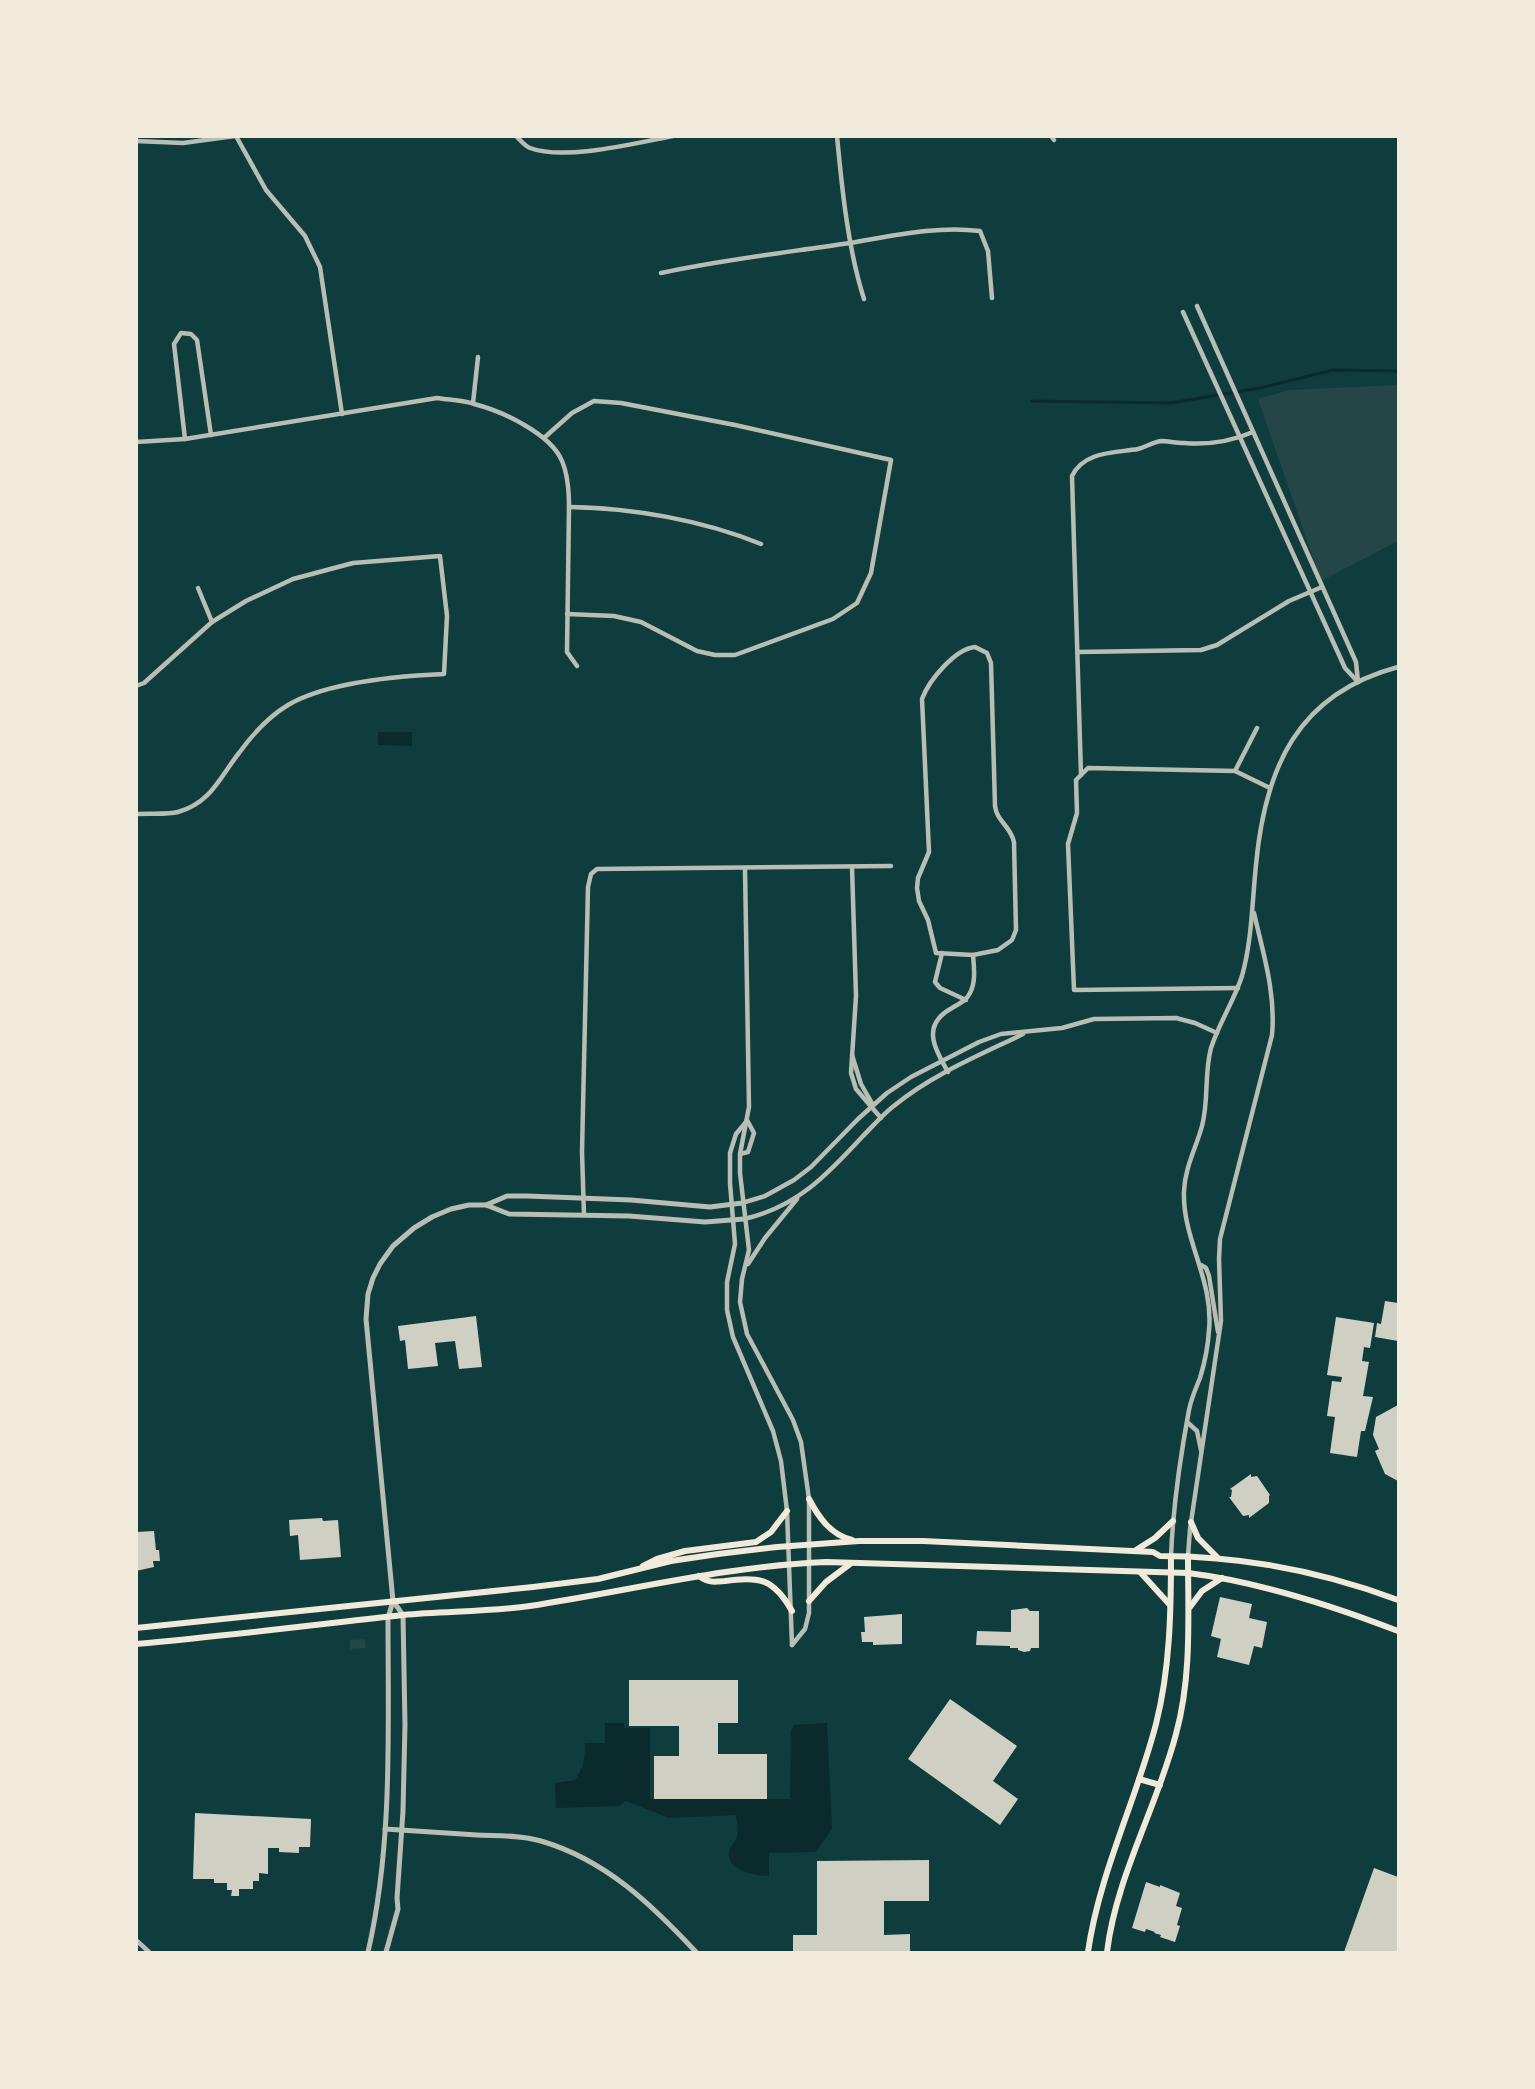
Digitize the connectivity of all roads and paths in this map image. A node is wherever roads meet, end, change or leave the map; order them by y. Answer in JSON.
{"nodes":[{"id":1,"x":236,"y":136,"type":"edge"},
{"id":2,"x":516,"y":136,"type":"edge"},
{"id":3,"x":673,"y":136,"type":"edge"},
{"id":4,"x":837,"y":136,"type":"edge"},
{"id":5,"x":136,"y":141,"type":"edge"},
{"id":6,"x":852,"y":242,"type":"junction"},
{"id":7,"x":661,"y":273,"type":"dead end"},
{"id":8,"x":992,"y":298,"type":"dead end"},
{"id":9,"x":864,"y":299,"type":"dead end"},
{"id":10,"x":1197,"y":306,"type":"dead end"},
{"id":11,"x":1183,"y":312,"type":"dead end"},
{"id":12,"x":478,"y":357,"type":"dead end"},
{"id":13,"x":473,"y":403,"type":"junction"},
{"id":14,"x":342,"y":414,"type":"junction"},
{"id":15,"x":1253,"y":432,"type":"junction"},
{"id":16,"x":211,"y":435,"type":"junction"},
{"id":17,"x":545,"y":437,"type":"junction"},
{"id":18,"x":1240,"y":438,"type":"junction"},
{"id":19,"x":185,"y":439,"type":"junction"},
{"id":20,"x":136,"y":442,"type":"edge"},
{"id":21,"x":569,"y":507,"type":"junction"},
{"id":22,"x":761,"y":544,"type":"dead end"},
{"id":23,"x":1322,"y":587,"type":"junction"},
{"id":24,"x":198,"y":588,"type":"dead end"},
{"id":25,"x":1311,"y":592,"type":"junction"},
{"id":26,"x":567,"y":614,"type":"junction"},
{"id":27,"x":212,"y":622,"type":"junction"},
{"id":28,"x":1079,"y":652,"type":"junction"},
{"id":29,"x":577,"y":666,"type":"dead end"},
{"id":30,"x":1398,"y":667,"type":"edge"},
{"id":31,"x":1358,"y":682,"type":"junction"},
{"id":32,"x":136,"y":686,"type":"edge"},
{"id":33,"x":1257,"y":728,"type":"dead end"},
{"id":34,"x":1235,"y":771,"type":"junction"},
{"id":35,"x":1081,"y":775,"type":"junction"},
{"id":36,"x":1270,"y":788,"type":"junction"},
{"id":37,"x":136,"y":814,"type":"edge"},
{"id":38,"x":891,"y":866,"type":"dead end"},
{"id":39,"x":852,"y":867,"type":"junction"},
{"id":40,"x":745,"y":869,"type":"junction"},
{"id":41,"x":1253,"y":907,"type":"junction"},
{"id":42,"x":942,"y":953,"type":"junction"},
{"id":43,"x":973,"y":955,"type":"junction"},
{"id":44,"x":1238,"y":988,"type":"junction"},
{"id":45,"x":966,"y":1000,"type":"junction"},
{"id":46,"x":1027,"y":1032,"type":"junction"},
{"id":47,"x":1217,"y":1033,"type":"junction"},
{"id":48,"x":941,"y":1060,"type":"junction"},
{"id":49,"x":948,"y":1072,"type":"junction"},
{"id":50,"x":872,"y":1106,"type":"junction"},
{"id":51,"x":881,"y":1118,"type":"junction"},
{"id":52,"x":747,"y":1120,"type":"junction"},
{"id":53,"x":740,"y":1154,"type":"junction"},
{"id":54,"x":799,"y":1196,"type":"junction"},
{"id":55,"x":583,"y":1198,"type":"junction"},
{"id":56,"x":742,"y":1203,"type":"junction"},
{"id":57,"x":486,"y":1204,"type":"junction"},
{"id":58,"x":731,"y":1205,"type":"junction"},
{"id":59,"x":584,"y":1215,"type":"junction"},
{"id":60,"x":744,"y":1219,"type":"junction"},
{"id":61,"x":733,"y":1221,"type":"junction"},
{"id":62,"x":1201,"y":1265,"type":"junction"},
{"id":63,"x":744,"y":1269,"type":"junction"},
{"id":64,"x":1218,"y":1341,"type":"junction"},
{"id":65,"x":1187,"y":1422,"type":"junction"},
{"id":66,"x":1201,"y":1461,"type":"junction"},
{"id":67,"x":809,"y":1499,"type":"junction"},
{"id":68,"x":787,"y":1511,"type":"junction"},
{"id":69,"x":1173,"y":1521,"type":"junction"},
{"id":70,"x":1191,"y":1521,"type":"junction"},
{"id":71,"x":859,"y":1541,"type":"junction"},
{"id":72,"x":808,"y":1545,"type":"junction"},
{"id":73,"x":789,"y":1546,"type":"junction"},
{"id":74,"x":1131,"y":1551,"type":"junction"},
{"id":75,"x":1171,"y":1556,"type":"junction"},
{"id":76,"x":1188,"y":1556,"type":"junction"},
{"id":77,"x":1217,"y":1557,"type":"junction"},
{"id":78,"x":808,"y":1563,"type":"junction"},
{"id":79,"x":851,"y":1563,"type":"junction"},
{"id":80,"x":789,"y":1564,"type":"junction"},
{"id":81,"x":632,"y":1572,"type":"junction"},
{"id":82,"x":1141,"y":1573,"type":"junction"},
{"id":83,"x":1171,"y":1573,"type":"junction"},
{"id":84,"x":1188,"y":1573,"type":"junction"},
{"id":85,"x":698,"y":1576,"type":"junction"},
{"id":86,"x":1222,"y":1578,"type":"junction"},
{"id":87,"x":1398,"y":1600,"type":"edge"},
{"id":88,"x":393,"y":1601,"type":"junction"},
{"id":89,"x":808,"y":1601,"type":"junction"},
{"id":90,"x":1170,"y":1605,"type":"junction"},
{"id":91,"x":792,"y":1611,"type":"junction"},
{"id":92,"x":1188,"y":1611,"type":"junction"},
{"id":93,"x":404,"y":1615,"type":"junction"},
{"id":94,"x":388,"y":1618,"type":"junction"},
{"id":95,"x":136,"y":1628,"type":"edge"},
{"id":96,"x":1398,"y":1631,"type":"edge"},
{"id":97,"x":136,"y":1644,"type":"edge"},
{"id":98,"x":1140,"y":1779,"type":"junction"},
{"id":99,"x":1160,"y":1785,"type":"junction"},
{"id":100,"x":385,"y":1829,"type":"junction"},
{"id":101,"x":402,"y":1830,"type":"junction"},
{"id":102,"x":136,"y":1940,"type":"edge"},
{"id":103,"x":149,"y":1953,"type":"edge"},
{"id":104,"x":368,"y":1953,"type":"edge"},
{"id":105,"x":386,"y":1953,"type":"edge"},
{"id":106,"x":696,"y":1953,"type":"edge"},
{"id":107,"x":1088,"y":1953,"type":"edge"},
{"id":108,"x":1107,"y":1953,"type":"edge"}],
"edges":[{"from":1,"to":5,"type":"street"},
{"from":1,"to":14,"type":"street"},
{"from":2,"to":3,"type":"street"},
{"from":4,"to":6,"type":"street"},
{"from":6,"to":7,"type":"street"},
{"from":6,"to":8,"type":"street"},
{"from":6,"to":9,"type":"street"},
{"from":10,"to":15,"type":"street"},
{"from":11,"to":18,"type":"street"},
{"from":12,"to":13,"type":"street"},
{"from":13,"to":14,"type":"street"},
{"from":13,"to":17,"type":"street"},
{"from":14,"to":16,"type":"street"},
{"from":15,"to":18,"type":"street"},
{"from":15,"to":23,"type":"street"},
{"from":16,"to":19,"type":"street"},
{"from":16,"to":19,"type":"street"},
{"from":17,"to":21,"type":"street"},
{"from":17,"to":26,"type":"street"},
{"from":18,"to":25,"type":"street"},
{"from":18,"to":28,"type":"street"},
{"from":19,"to":20,"type":"street"},
{"from":21,"to":22,"type":"street"},
{"from":21,"to":26,"type":"street"},
{"from":23,"to":25,"type":"street"},
{"from":23,"to":31,"type":"street"},
{"from":24,"to":27,"type":"street"},
{"from":25,"to":28,"type":"street"},
{"from":25,"to":31,"type":"street"},
{"from":26,"to":29,"type":"street"},
{"from":27,"to":32,"type":"street"},
{"from":27,"to":37,"type":"street"},
{"from":28,"to":35,"type":"street"},
{"from":30,"to":31,"type":"street"},
{"from":31,"to":36,"type":"street"},
{"from":33,"to":34,"type":"street"},
{"from":34,"to":35,"type":"street"},
{"from":34,"to":36,"type":"street"},
{"from":35,"to":44,"type":"street"},
{"from":36,"to":41,"type":"street"},
{"from":38,"to":39,"type":"street"},
{"from":39,"to":40,"type":"street"},
{"from":39,"to":50,"type":"street"},
{"from":40,"to":52,"type":"street"},
{"from":40,"to":55,"type":"street"},
{"from":41,"to":44,"type":"street"},
{"from":41,"to":64,"type":"street"},
{"from":42,"to":43,"type":"street"},
{"from":42,"to":43,"type":"street"},
{"from":42,"to":45,"type":"street"},
{"from":43,"to":45,"type":"street"},
{"from":44,"to":47,"type":"street"},
{"from":45,"to":48,"type":"street"},
{"from":46,"to":47,"type":"street"},
{"from":46,"to":48,"type":"street"},
{"from":46,"to":49,"type":"street"},
{"from":47,"to":62,"type":"street"},
{"from":48,"to":49,"type":"street"},
{"from":48,"to":50,"type":"street"},
{"from":49,"to":51,"type":"street"},
{"from":50,"to":51,"type":"street"},
{"from":50,"to":56,"type":"street"},
{"from":51,"to":54,"type":"street"},
{"from":52,"to":53,"type":"street"},
{"from":52,"to":53,"type":"street"},
{"from":52,"to":58,"type":"street"},
{"from":53,"to":56,"type":"street"},
{"from":54,"to":60,"type":"street"},
{"from":54,"to":63,"type":"street"},
{"from":55,"to":57,"type":"street"},
{"from":55,"to":58,"type":"street"},
{"from":55,"to":59,"type":"street"},
{"from":56,"to":58,"type":"street"},
{"from":56,"to":60,"type":"street"},
{"from":57,"to":59,"type":"street"},
{"from":57,"to":88,"type":"street"},
{"from":58,"to":61,"type":"street"},
{"from":59,"to":61,"type":"street"},
{"from":60,"to":61,"type":"street"},
{"from":60,"to":63,"type":"street"},
{"from":61,"to":68,"type":"street"},
{"from":62,"to":64,"type":"street"},
{"from":62,"to":65,"type":"street"},
{"from":63,"to":67,"type":"street"},
{"from":64,"to":66,"type":"street"},
{"from":65,"to":66,"type":"street"},
{"from":65,"to":69,"type":"street"},
{"from":66,"to":70,"type":"street"},
{"from":67,"to":71,"type":"main road"},
{"from":67,"to":72,"type":"street"},
{"from":68,"to":73,"type":"street"},
{"from":68,"to":81,"type":"main road"},
{"from":69,"to":74,"type":"main road"},
{"from":69,"to":75,"type":"street"},
{"from":70,"to":76,"type":"street"},
{"from":70,"to":77,"type":"main road"},
{"from":71,"to":72,"type":"main road"},
{"from":71,"to":74,"type":"main road"},
{"from":72,"to":73,"type":"main road"},
{"from":72,"to":78,"type":"street"},
{"from":73,"to":80,"type":"street"},
{"from":73,"to":81,"type":"main road"},
{"from":74,"to":75,"type":"main road"},
{"from":75,"to":76,"type":"main road"},
{"from":75,"to":83,"type":"main road"},
{"from":76,"to":77,"type":"main road"},
{"from":76,"to":84,"type":"main road"},
{"from":77,"to":87,"type":"main road"},
{"from":78,"to":79,"type":"main road"},
{"from":78,"to":80,"type":"main road"},
{"from":78,"to":89,"type":"street"},
{"from":79,"to":82,"type":"main road"},
{"from":79,"to":89,"type":"main road"},
{"from":80,"to":85,"type":"main road"},
{"from":80,"to":91,"type":"street"},
{"from":81,"to":88,"type":"main road"},
{"from":82,"to":83,"type":"main road"},
{"from":82,"to":90,"type":"main road"},
{"from":83,"to":84,"type":"main road"},
{"from":83,"to":90,"type":"main road"},
{"from":84,"to":86,"type":"main road"},
{"from":84,"to":92,"type":"main road"},
{"from":85,"to":91,"type":"main road"},
{"from":85,"to":93,"type":"main road"},
{"from":86,"to":92,"type":"main road"},
{"from":86,"to":96,"type":"main road"},
{"from":88,"to":93,"type":"street"},
{"from":88,"to":94,"type":"street"},
{"from":88,"to":95,"type":"main road"},
{"from":89,"to":91,"type":"street"},
{"from":90,"to":98,"type":"main road"},
{"from":92,"to":99,"type":"main road"},
{"from":93,"to":94,"type":"main road"},
{"from":93,"to":101,"type":"street"},
{"from":94,"to":97,"type":"main road"},
{"from":94,"to":100,"type":"street"},
{"from":98,"to":99,"type":"main road"},
{"from":98,"to":107,"type":"main road"},
{"from":99,"to":108,"type":"main road"},
{"from":100,"to":101,"type":"street"},
{"from":100,"to":104,"type":"street"},
{"from":101,"to":105,"type":"street"},
{"from":101,"to":106,"type":"street"},
{"from":102,"to":103,"type":"street"}]}
